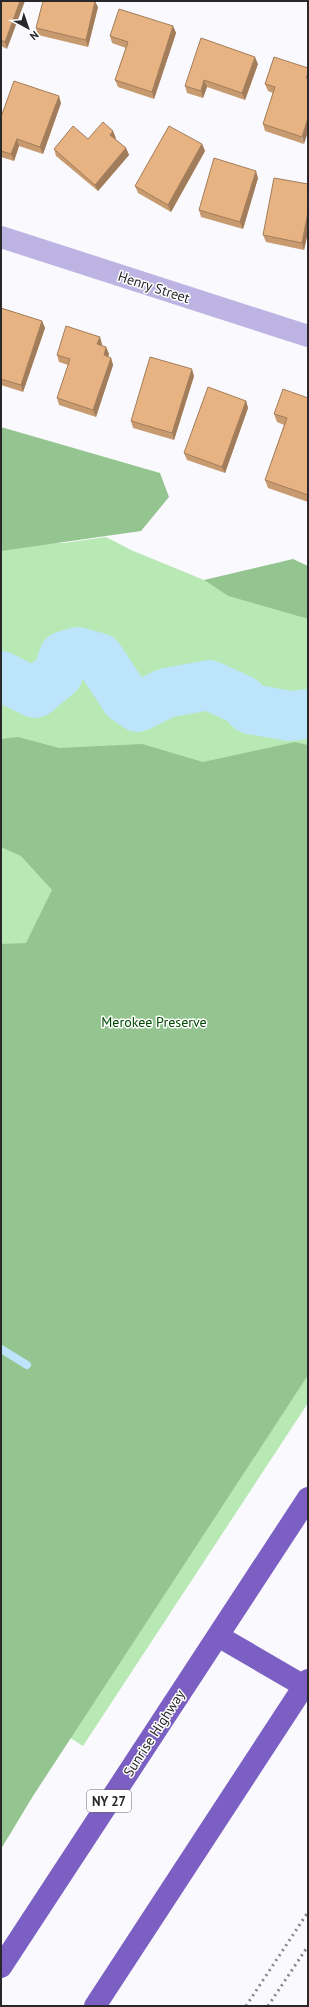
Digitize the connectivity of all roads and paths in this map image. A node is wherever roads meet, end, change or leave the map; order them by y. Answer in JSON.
{"nodes":[{"id":1,"x":1,"y":237,"type":"edge"},
{"id":2,"x":308,"y":336,"type":"edge"},
{"id":3,"x":308,"y":1498,"type":"edge"},
{"id":4,"x":218,"y":1636,"type":"junction"},
{"id":5,"x":306,"y":1683,"type":"edge"},
{"id":6,"x":1,"y":1967,"type":"edge"},
{"id":7,"x":95,"y":2006,"type":"edge"}],
"edges":[{"from":1,"to":2,"type":"street","name":"Henry Street"},
{"from":3,"to":4,"type":"highway","name":"Sunrise Highway","number":"NY 27"},
{"from":4,"to":5,"type":"highway"},
{"from":4,"to":6,"type":"highway","name":"Sunrise Highway","number":"NY 27"},
{"from":5,"to":7,"type":"highway"}]}
